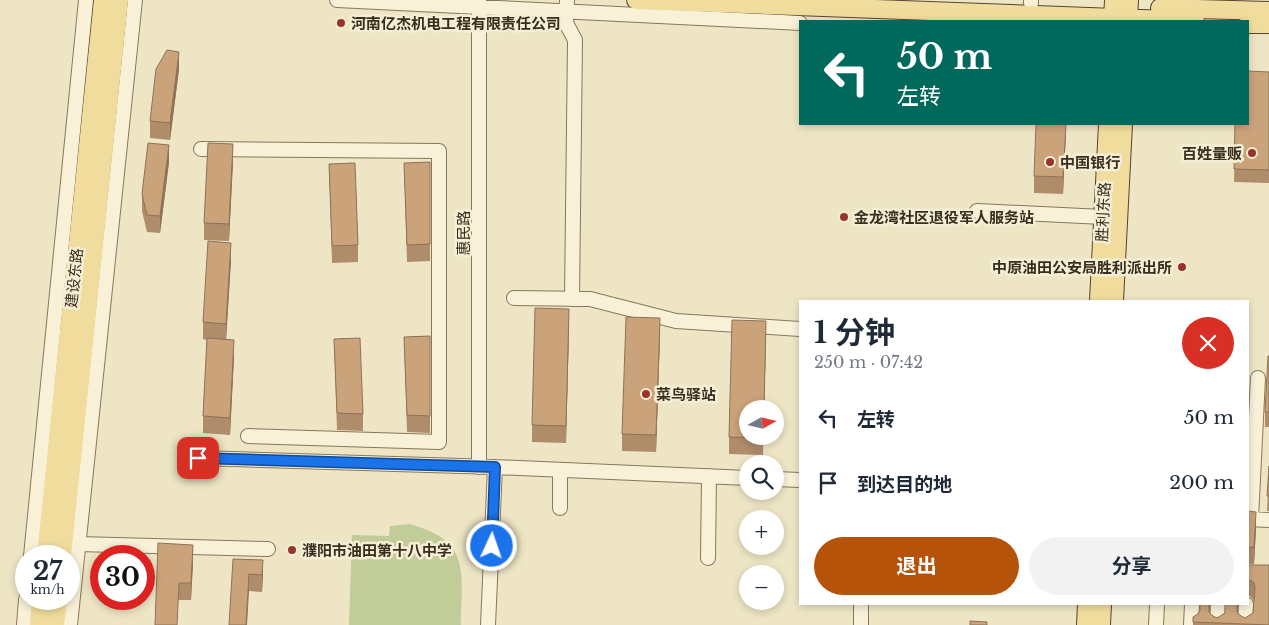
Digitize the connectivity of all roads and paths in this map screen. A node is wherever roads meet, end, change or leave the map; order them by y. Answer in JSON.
{"nodes":[{"id":1,"x":86,"y":0,"type":"edge"},
{"id":2,"x":103,"y":0,"type":"edge"},
{"id":3,"x":119,"y":0,"type":"edge"},
{"id":4,"x":135,"y":0,"type":"edge"},
{"id":5,"x":337,"y":0,"type":"edge"},
{"id":6,"x":636,"y":0,"type":"edge"},
{"id":7,"x":954,"y":0,"type":"edge"},
{"id":8,"x":1031,"y":1,"type":"edge"},
{"id":9,"x":479,"y":4,"type":"edge"},
{"id":10,"x":1121,"y":11,"type":"edge"},
{"id":11,"x":1269,"y":11,"type":"edge"},
{"id":12,"x":567,"y":12,"type":"edge"},
{"id":13,"x":1188,"y":20,"type":"edge"},
{"id":14,"x":799,"y":23,"type":"edge"},
{"id":15,"x":1249,"y":24,"type":"edge"},
{"id":16,"x":1269,"y":24,"type":"edge"},
{"id":17,"x":1108,"y":125,"type":"edge"},
{"id":18,"x":1123,"y":125,"type":"edge"},
{"id":19,"x":200,"y":149,"type":"dead end"},
{"id":20,"x":977,"y":211,"type":"dead end"},
{"id":21,"x":1103,"y":217,"type":"junction"},
{"id":22,"x":514,"y":298,"type":"dead end"},
{"id":23,"x":572,"y":298,"type":"junction"},
{"id":24,"x":1099,"y":300,"type":"edge"},
{"id":25,"x":1114,"y":300,"type":"edge"},
{"id":26,"x":799,"y":329,"type":"edge"},
{"id":27,"x":1258,"y":378,"type":"dead end"},
{"id":28,"x":1251,"y":432,"type":"edge"},
{"id":29,"x":1269,"y":433,"type":"edge"},
{"id":30,"x":248,"y":436,"type":"dead end"},
{"id":31,"x":198,"y":458,"type":"dead end"},
{"id":32,"x":479,"y":467,"type":"junction"},
{"id":33,"x":495,"y":467,"type":"junction"},
{"id":34,"x":560,"y":470,"type":"junction"},
{"id":35,"x":709,"y":476,"type":"junction"},
{"id":36,"x":739,"y":478,"type":"edge"},
{"id":37,"x":784,"y":479,"type":"edge"},
{"id":38,"x":799,"y":480,"type":"edge"},
{"id":39,"x":560,"y":508,"type":"dead end"},
{"id":40,"x":1249,"y":519,"type":"edge"},
{"id":41,"x":1269,"y":520,"type":"edge"},
{"id":42,"x":78,"y":544,"type":"junction"},
{"id":43,"x":32,"y":545,"type":"edge"},
{"id":44,"x":47,"y":545,"type":"edge"},
{"id":45,"x":63,"y":545,"type":"edge"},
{"id":46,"x":268,"y":550,"type":"dead end"},
{"id":47,"x":708,"y":558,"type":"dead end"},
{"id":48,"x":861,"y":605,"type":"edge"},
{"id":49,"x":1086,"y":605,"type":"edge"},
{"id":50,"x":1102,"y":605,"type":"edge"},
{"id":51,"x":1157,"y":605,"type":"edge"},
{"id":52,"x":1192,"y":605,"type":"edge"},
{"id":53,"x":1218,"y":605,"type":"edge"},
{"id":54,"x":1246,"y":605,"type":"edge"},
{"id":55,"x":25,"y":610,"type":"edge"},
{"id":56,"x":41,"y":610,"type":"edge"},
{"id":57,"x":57,"y":610,"type":"edge"},
{"id":58,"x":24,"y":625,"type":"edge"},
{"id":59,"x":39,"y":625,"type":"edge"},
{"id":60,"x":55,"y":625,"type":"edge"},
{"id":61,"x":70,"y":625,"type":"edge"},
{"id":62,"x":488,"y":625,"type":"edge"},
{"id":63,"x":860,"y":625,"type":"edge"},
{"id":64,"x":1086,"y":625,"type":"edge"},
{"id":65,"x":1101,"y":625,"type":"edge"},
{"id":66,"x":1156,"y":625,"type":"edge"},
{"id":67,"x":1191,"y":625,"type":"edge"},
{"id":68,"x":1217,"y":625,"type":"edge"},
{"id":69,"x":1245,"y":625,"type":"edge"}],
"edges":[{"from":1,"to":43,"type":"street"},
{"from":2,"to":44,"type":"main road","name":"建设东路"},
{"from":3,"to":45,"type":"main road","name":"建设东路"},
{"from":4,"to":42,"type":"street"},
{"from":5,"to":9,"type":"street"},
{"from":6,"to":10,"type":"main road"},
{"from":7,"to":8,"type":"main road"},
{"from":8,"to":10,"type":"main road"},
{"from":9,"to":12,"type":"street"},
{"from":9,"to":32,"type":"street","name":"惠民路"},
{"from":10,"to":11,"type":"main road"},
{"from":10,"to":13,"type":"main road"},
{"from":12,"to":14,"type":"street"},
{"from":12,"to":23,"type":"street"},
{"from":15,"to":16,"type":"main road"},
{"from":17,"to":21,"type":"main road","name":"胜利东路"},
{"from":18,"to":25,"type":"main road","name":"胜利东路"},
{"from":19,"to":30,"type":"street"},
{"from":20,"to":21,"type":"street"},
{"from":21,"to":24,"type":"main road","name":"胜利东路"},
{"from":22,"to":23,"type":"street"},
{"from":23,"to":26,"type":"street"},
{"from":27,"to":28,"type":"street"},
{"from":28,"to":29,"type":"street"},
{"from":28,"to":40,"type":"street"},
{"from":31,"to":32,"type":"street"},
{"from":32,"to":33,"type":"street"},
{"from":33,"to":34,"type":"street"},
{"from":33,"to":62,"type":"street"},
{"from":34,"to":35,"type":"street"},
{"from":34,"to":39,"type":"street"},
{"from":35,"to":36,"type":"street"},
{"from":35,"to":47,"type":"street"},
{"from":37,"to":38,"type":"street"},
{"from":40,"to":41,"type":"street"},
{"from":42,"to":46,"type":"street"},
{"from":42,"to":61,"type":"street"},
{"from":48,"to":63,"type":"street"},
{"from":49,"to":64,"type":"main road"},
{"from":50,"to":65,"type":"main road"},
{"from":51,"to":66,"type":"street"},
{"from":52,"to":67,"type":"street"},
{"from":53,"to":68,"type":"street"},
{"from":54,"to":69,"type":"street"},
{"from":55,"to":58,"type":"street"},
{"from":56,"to":59,"type":"main road"},
{"from":57,"to":60,"type":"main road"}]}
